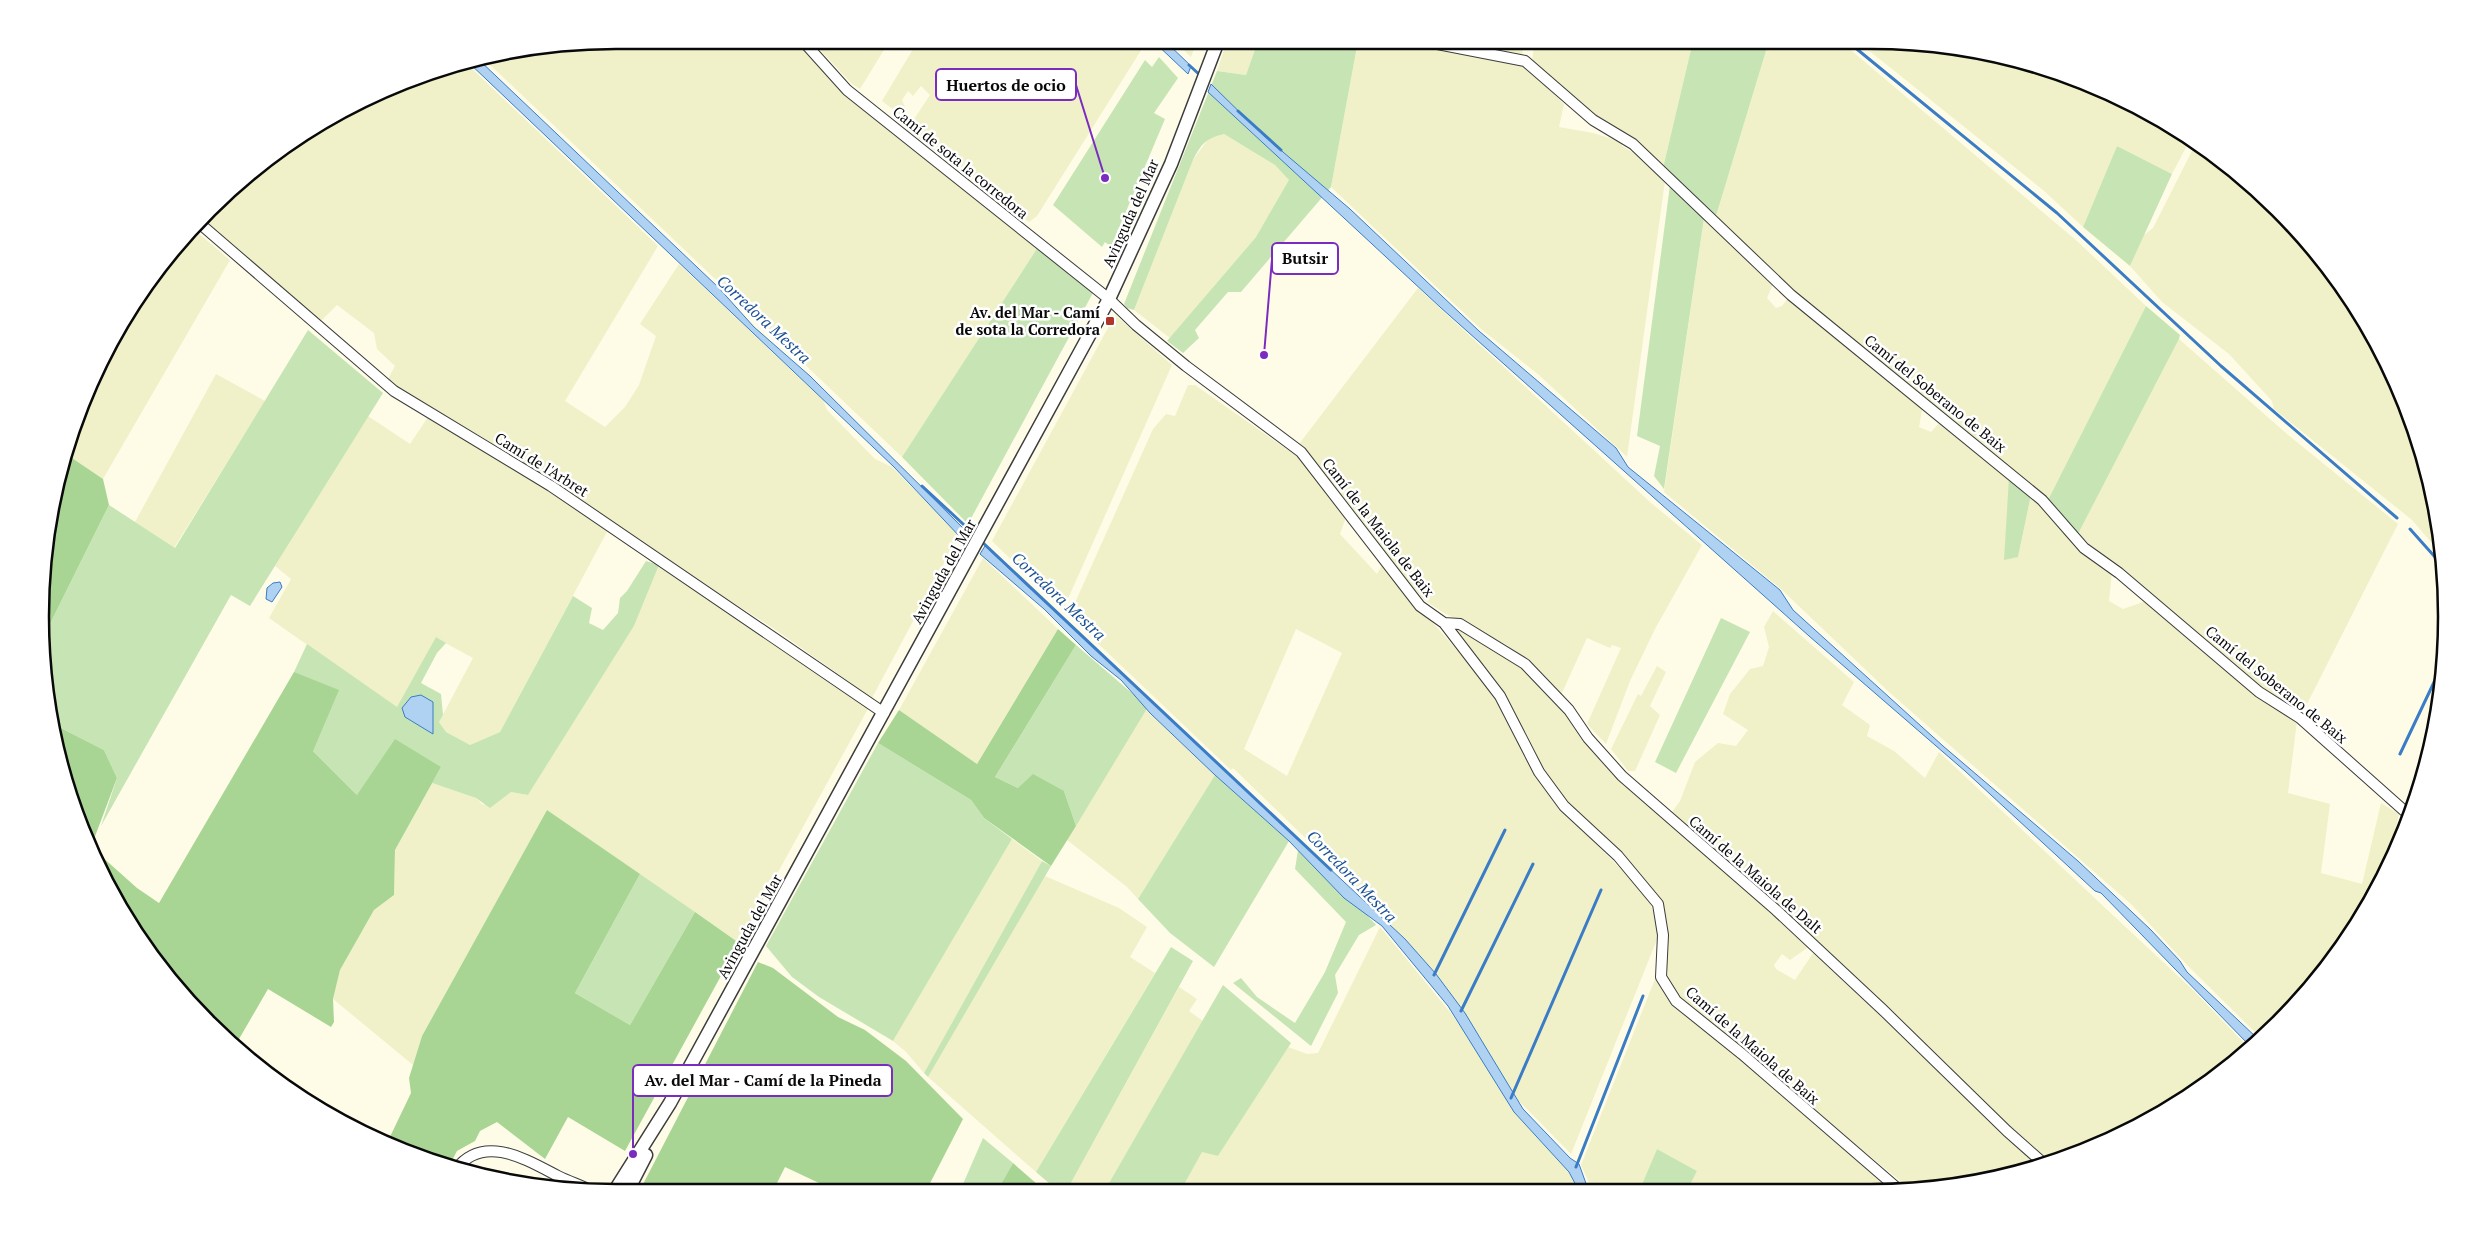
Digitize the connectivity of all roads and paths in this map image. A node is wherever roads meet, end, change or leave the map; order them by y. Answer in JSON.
{"nodes":[{"id":1,"x":810,"y":49,"type":"edge"},
{"id":2,"x":1215,"y":49,"type":"edge"},
{"id":3,"x":1463,"y":49,"type":"edge"},
{"id":4,"x":204,"y":227,"type":"edge"},
{"id":5,"x":1110,"y":299,"type":"junction"},
{"id":6,"x":1444,"y":624,"type":"junction"},
{"id":7,"x":884,"y":713,"type":"junction"},
{"id":8,"x":2404,"y":810,"type":"edge"},
{"id":9,"x":670,"y":1103,"type":"junction"},
{"id":10,"x":2038,"y":1159,"type":"edge"},
{"id":11,"x":463,"y":1163,"type":"edge"},
{"id":12,"x":561,"y":1178,"type":"junction"},
{"id":13,"x":565,"y":1181,"type":"edge"},
{"id":14,"x":571,"y":1182,"type":"edge"},
{"id":15,"x":1892,"y":1183,"type":"edge"},
{"id":16,"x":619,"y":1184,"type":"edge"},
{"id":17,"x":631,"y":1184,"type":"edge"}],
"edges":[{"from":1,"to":5,"type":"street","name":"Camí de sota la corredora"},
{"from":2,"to":5,"type":"street","name":"Avinguda del Mar"},
{"from":3,"to":8,"type":"street","name":"Camí del Soberano de Baix"},
{"from":4,"to":7,"type":"street","name":"Camí de l'Arbret"},
{"from":5,"to":6,"type":"street","name":"Camí de la Maiola de Baix"},
{"from":5,"to":7,"type":"street","name":"Avinguda del Mar"},
{"from":6,"to":10,"type":"street","name":"Camí de la Maiola de Dalt"},
{"from":6,"to":15,"type":"street","name":"Camí de la Maiola de Baix"},
{"from":7,"to":9,"type":"street","name":"Avinguda del Mar"},
{"from":9,"to":16,"type":"street","name":"Avinguda del Mar"},
{"from":9,"to":17,"type":"street","name":"Avinguda del Mar"},
{"from":11,"to":12,"type":"street"},
{"from":12,"to":13,"type":"street"},
{"from":12,"to":14,"type":"street"}]}
